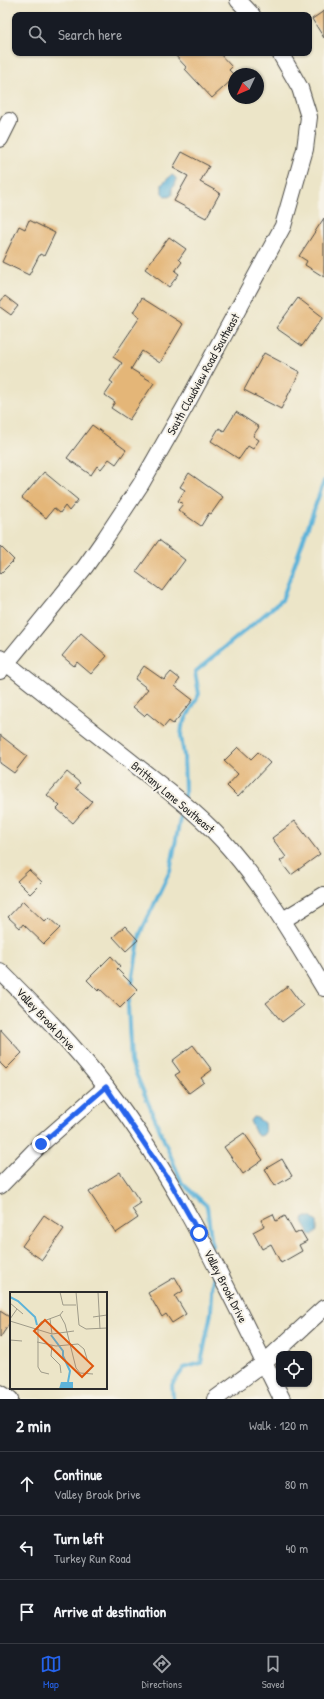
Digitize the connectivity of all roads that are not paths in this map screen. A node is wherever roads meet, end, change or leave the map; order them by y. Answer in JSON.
{"nodes":[{"id":1,"x":238,"y":0,"type":"edge"},
{"id":2,"x":249,"y":12,"type":"edge"},
{"id":3,"x":282,"y":56,"type":"edge"},
{"id":4,"x":10,"y":121,"type":"dead end"},
{"id":5,"x":0,"y":139,"type":"edge"},
{"id":6,"x":2,"y":664,"type":"edge"},
{"id":7,"x":324,"y":895,"type":"edge"},
{"id":8,"x":283,"y":920,"type":"junction"},
{"id":9,"x":0,"y":971,"type":"edge"},
{"id":10,"x":324,"y":988,"type":"edge"},
{"id":11,"x":106,"y":1087,"type":"junction"},
{"id":12,"x":0,"y":1186,"type":"edge"},
{"id":13,"x":324,"y":1308,"type":"edge"},
{"id":14,"x":264,"y":1363,"type":"junction"},
{"id":15,"x":0,"y":1393,"type":"edge"},
{"id":16,"x":10,"y":1399,"type":"edge"},
{"id":17,"x":215,"y":1399,"type":"edge"},
{"id":18,"x":282,"y":1399,"type":"edge"}],
"edges":[{"from":1,"to":2,"type":"street"},
{"from":3,"to":6,"type":"street","name":"South Cloudview Road Southeast"},
{"from":4,"to":5,"type":"street"},
{"from":6,"to":8,"type":"street","name":"Brittany Lane Southeast"},
{"from":7,"to":8,"type":"street"},
{"from":8,"to":10,"type":"street","name":"Brittany Lane Southeast"},
{"from":9,"to":11,"type":"street","name":"Valley Brook Drive"},
{"from":11,"to":12,"type":"street"},
{"from":11,"to":14,"type":"street","name":"Valley Brook Drive"},
{"from":13,"to":14,"type":"street"},
{"from":14,"to":17,"type":"street"},
{"from":14,"to":18,"type":"street","name":"Valley Brook Drive"},
{"from":15,"to":16,"type":"street"}]}
